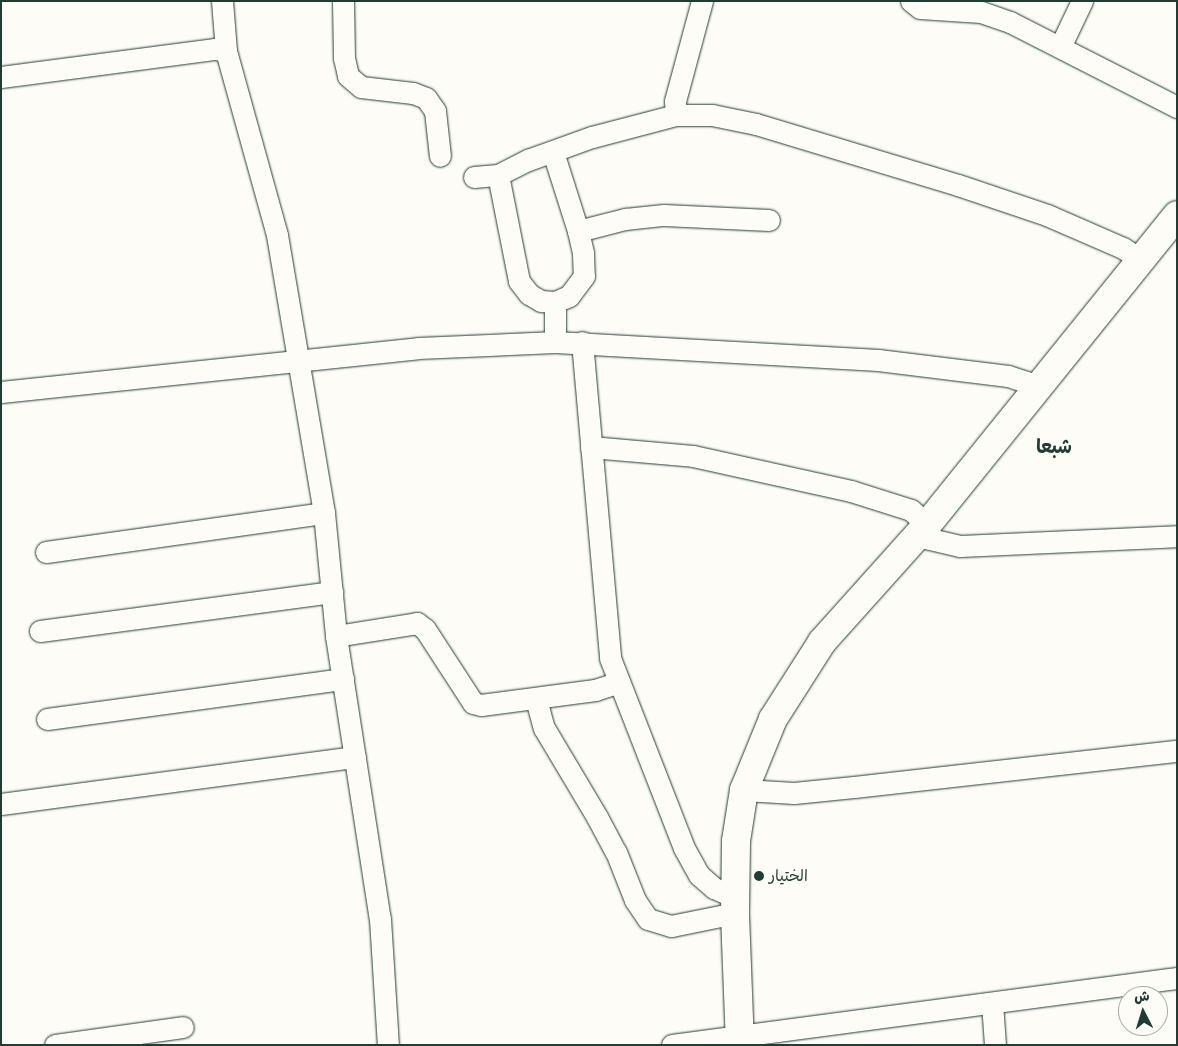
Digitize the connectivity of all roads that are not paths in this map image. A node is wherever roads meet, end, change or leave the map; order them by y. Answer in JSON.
{"nodes":[{"id":1,"x":222,"y":1,"type":"edge"},
{"id":2,"x":343,"y":1,"type":"edge"},
{"id":3,"x":702,"y":1,"type":"edge"},
{"id":4,"x":911,"y":1,"type":"edge"},
{"id":5,"x":1082,"y":1,"type":"edge"},
{"id":6,"x":1061,"y":45,"type":"junction"},
{"id":7,"x":226,"y":51,"type":"junction"},
{"id":8,"x":1,"y":77,"type":"edge"},
{"id":9,"x":1177,"y":107,"type":"edge"},
{"id":10,"x":676,"y":115,"type":"junction"},
{"id":11,"x":553,"y":152,"type":"junction"},
{"id":12,"x":440,"y":156,"type":"dead end"},
{"id":13,"x":498,"y":174,"type":"junction"},
{"id":14,"x":474,"y":177,"type":"dead end"},
{"id":15,"x":1177,"y":215,"type":"edge"},
{"id":16,"x":769,"y":220,"type":"dead end"},
{"id":17,"x":578,"y":231,"type":"junction"},
{"id":18,"x":1141,"y":260,"type":"junction"},
{"id":19,"x":555,"y":302,"type":"junction"},
{"id":20,"x":555,"y":342,"type":"junction"},
{"id":21,"x":582,"y":342,"type":"junction"},
{"id":22,"x":299,"y":361,"type":"junction"},
{"id":23,"x":1041,"y":387,"type":"junction"},
{"id":24,"x":1,"y":392,"type":"edge"},
{"id":25,"x":591,"y":447,"type":"junction"},
{"id":26,"x":324,"y":513,"type":"junction"},
{"id":27,"x":922,"y":530,"type":"junction"},
{"id":28,"x":1177,"y":536,"type":"edge"},
{"id":29,"x":46,"y":552,"type":"dead end"},
{"id":30,"x":332,"y":592,"type":"junction"},
{"id":31,"x":40,"y":631,"type":"dead end"},
{"id":32,"x":336,"y":636,"type":"junction"},
{"id":33,"x":343,"y":679,"type":"junction"},
{"id":34,"x":619,"y":682,"type":"junction"},
{"id":35,"x":536,"y":699,"type":"junction"},
{"id":36,"x":47,"y":720,"type":"dead end"},
{"id":37,"x":1177,"y":751,"type":"edge"},
{"id":38,"x":355,"y":757,"type":"junction"},
{"id":39,"x":744,"y":790,"type":"junction"},
{"id":40,"x":1,"y":804,"type":"edge"},
{"id":41,"x":735,"y":905,"type":"junction"},
{"id":42,"x":1177,"y":978,"type":"edge"},
{"id":43,"x":992,"y":1003,"type":"junction"},
{"id":44,"x":183,"y":1026,"type":"dead end"},
{"id":45,"x":739,"y":1040,"type":"edge"},
{"id":46,"x":55,"y":1045,"type":"edge"},
{"id":47,"x":388,"y":1045,"type":"edge"},
{"id":48,"x":672,"y":1045,"type":"edge"},
{"id":49,"x":995,"y":1045,"type":"edge"}],
"edges":[{"from":1,"to":7,"type":"street"},
{"from":2,"to":12,"type":"street"},
{"from":3,"to":10,"type":"street"},
{"from":4,"to":6,"type":"street"},
{"from":5,"to":6,"type":"street"},
{"from":6,"to":9,"type":"street"},
{"from":7,"to":8,"type":"street"},
{"from":7,"to":22,"type":"street"},
{"from":10,"to":11,"type":"street"},
{"from":10,"to":18,"type":"street"},
{"from":11,"to":13,"type":"street"},
{"from":11,"to":17,"type":"street"},
{"from":13,"to":14,"type":"street"},
{"from":13,"to":19,"type":"street"},
{"from":15,"to":18,"type":"main road"},
{"from":16,"to":17,"type":"street"},
{"from":17,"to":19,"type":"street"},
{"from":18,"to":23,"type":"main road"},
{"from":19,"to":20,"type":"street"},
{"from":20,"to":21,"type":"street"},
{"from":20,"to":22,"type":"street"},
{"from":21,"to":23,"type":"street"},
{"from":21,"to":25,"type":"street"},
{"from":22,"to":24,"type":"street"},
{"from":22,"to":26,"type":"street"},
{"from":23,"to":27,"type":"main road"},
{"from":25,"to":27,"type":"street"},
{"from":25,"to":34,"type":"street"},
{"from":26,"to":29,"type":"street"},
{"from":26,"to":30,"type":"street"},
{"from":27,"to":28,"type":"street"},
{"from":27,"to":39,"type":"main road"},
{"from":30,"to":31,"type":"street"},
{"from":30,"to":32,"type":"street"},
{"from":32,"to":33,"type":"street"},
{"from":32,"to":35,"type":"street"},
{"from":33,"to":36,"type":"street"},
{"from":33,"to":38,"type":"street"},
{"from":34,"to":35,"type":"street"},
{"from":34,"to":41,"type":"street"},
{"from":35,"to":41,"type":"street"},
{"from":37,"to":39,"type":"street"},
{"from":38,"to":40,"type":"street"},
{"from":38,"to":47,"type":"street"},
{"from":39,"to":41,"type":"main road"},
{"from":41,"to":45,"type":"main road"},
{"from":42,"to":43,"type":"street"},
{"from":43,"to":45,"type":"street"},
{"from":43,"to":49,"type":"street"},
{"from":44,"to":46,"type":"street"},
{"from":45,"to":48,"type":"street"}]}
